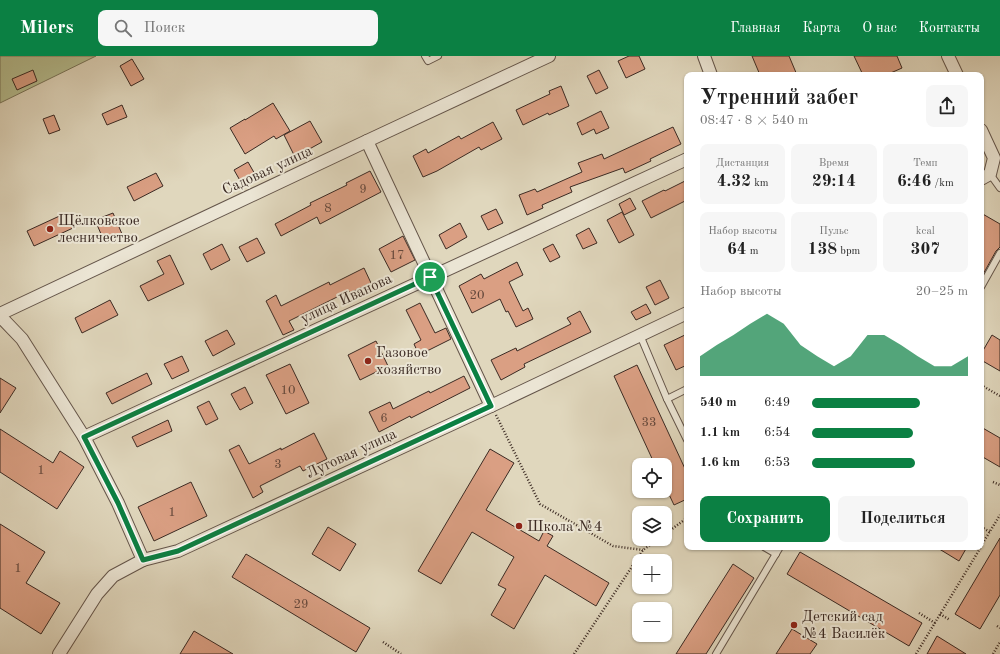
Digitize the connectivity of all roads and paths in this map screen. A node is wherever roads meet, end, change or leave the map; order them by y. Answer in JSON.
{"nodes":[{"id":1,"x":425,"y":56,"type":"edge"},
{"id":2,"x":438,"y":56,"type":"edge"},
{"id":3,"x":704,"y":56,"type":"edge"},
{"id":4,"x":948,"y":56,"type":"edge"},
{"id":5,"x":543,"y":57,"type":"edge"},
{"id":6,"x":710,"y":72,"type":"edge"},
{"id":7,"x":956,"y":72,"type":"edge"},
{"id":8,"x":984,"y":136,"type":"edge"},
{"id":9,"x":367,"y":141,"type":"junction"},
{"id":10,"x":684,"y":160,"type":"edge"},
{"id":11,"x":986,"y":176,"type":"edge"},
{"id":12,"x":1000,"y":188,"type":"edge"},
{"id":13,"x":1000,"y":253,"type":"edge"},
{"id":14,"x":430,"y":277,"type":"junction"},
{"id":15,"x":984,"y":282,"type":"edge"},
{"id":16,"x":684,"y":314,"type":"edge"},
{"id":17,"x":0,"y":315,"type":"edge"},
{"id":18,"x":640,"y":335,"type":"junction"},
{"id":19,"x":984,"y":387,"type":"edge"},
{"id":20,"x":684,"y":390,"type":"edge"},
{"id":21,"x":1000,"y":396,"type":"edge"},
{"id":22,"x":667,"y":399,"type":"junction"},
{"id":23,"x":491,"y":406,"type":"junction"},
{"id":24,"x":684,"y":434,"type":"edge"},
{"id":25,"x":84,"y":437,"type":"junction"},
{"id":26,"x":993,"y":482,"type":"dead end"},
{"id":27,"x":1000,"y":486,"type":"edge"},
{"id":28,"x":1000,"y":515,"type":"edge"},
{"id":29,"x":684,"y":520,"type":"edge"},
{"id":30,"x":672,"y":529,"type":"edge"},
{"id":31,"x":984,"y":529,"type":"edge"},
{"id":32,"x":990,"y":532,"type":"junction"},
{"id":33,"x":984,"y":542,"type":"edge"},
{"id":34,"x":648,"y":546,"type":"edge"},
{"id":35,"x":643,"y":550,"type":"junction"},
{"id":36,"x":769,"y":550,"type":"edge"},
{"id":37,"x":776,"y":550,"type":"edge"},
{"id":38,"x":778,"y":550,"type":"edge"},
{"id":39,"x":979,"y":550,"type":"edge"},
{"id":40,"x":776,"y":554,"type":"junction"},
{"id":41,"x":143,"y":560,"type":"junction"},
{"id":42,"x":919,"y":613,"type":"dead end"},
{"id":43,"x":940,"y":614,"type":"junction"},
{"id":44,"x":950,"y":620,"type":"dead end"},
{"id":45,"x":935,"y":623,"type":"junction"},
{"id":46,"x":997,"y":626,"type":"dead end"},
{"id":47,"x":1000,"y":628,"type":"edge"},
{"id":48,"x":383,"y":642,"type":"dead end"},
{"id":49,"x":1000,"y":642,"type":"edge"},
{"id":50,"x":59,"y":654,"type":"edge"},
{"id":51,"x":401,"y":654,"type":"edge"},
{"id":52,"x":574,"y":654,"type":"edge"},
{"id":53,"x":716,"y":654,"type":"edge"},
{"id":54,"x":916,"y":654,"type":"edge"},
{"id":55,"x":993,"y":654,"type":"edge"}],
"edges":[{"from":1,"to":2,"type":"lane"},
{"from":3,"to":6,"type":"street"},
{"from":4,"to":7,"type":"street"},
{"from":5,"to":9,"type":"street","name":"Садовая улица"},
{"from":8,"to":11,"type":"street"},
{"from":9,"to":14,"type":"street"},
{"from":9,"to":17,"type":"street","name":"Садовая улица"},
{"from":10,"to":14,"type":"street","name":"улица Иванова"},
{"from":11,"to":12,"type":"lane"},
{"from":13,"to":15,"type":"lane"},
{"from":14,"to":23,"type":"street"},
{"from":14,"to":25,"type":"street","name":"улица Иванова"},
{"from":16,"to":18,"type":"street","name":"Луговая улица"},
{"from":17,"to":25,"type":"street"},
{"from":18,"to":22,"type":"lane"},
{"from":18,"to":23,"type":"street","name":"Луговая улица"},
{"from":19,"to":21,"type":"path"},
{"from":20,"to":22,"type":"lane"},
{"from":22,"to":24,"type":"lane"},
{"from":23,"to":35,"type":"path"},
{"from":23,"to":41,"type":"street","name":"Луговая улица"},
{"from":25,"to":41,"type":"street"},
{"from":26,"to":27,"type":"path"},
{"from":28,"to":32,"type":"path"},
{"from":29,"to":30,"type":"path"},
{"from":31,"to":32,"type":"path"},
{"from":32,"to":33,"type":"path"},
{"from":34,"to":35,"type":"path"},
{"from":35,"to":52,"type":"path"},
{"from":36,"to":40,"type":"lane"},
{"from":37,"to":40,"type":"lane"},
{"from":38,"to":40,"type":"lane"},
{"from":39,"to":43,"type":"path"},
{"from":40,"to":53,"type":"lane"},
{"from":41,"to":50,"type":"street","name":"Луговая улица"},
{"from":42,"to":45,"type":"path"},
{"from":43,"to":44,"type":"path"},
{"from":43,"to":45,"type":"path"},
{"from":45,"to":54,"type":"path"},
{"from":46,"to":47,"type":"path"},
{"from":48,"to":51,"type":"path"},
{"from":49,"to":55,"type":"path"}]}
